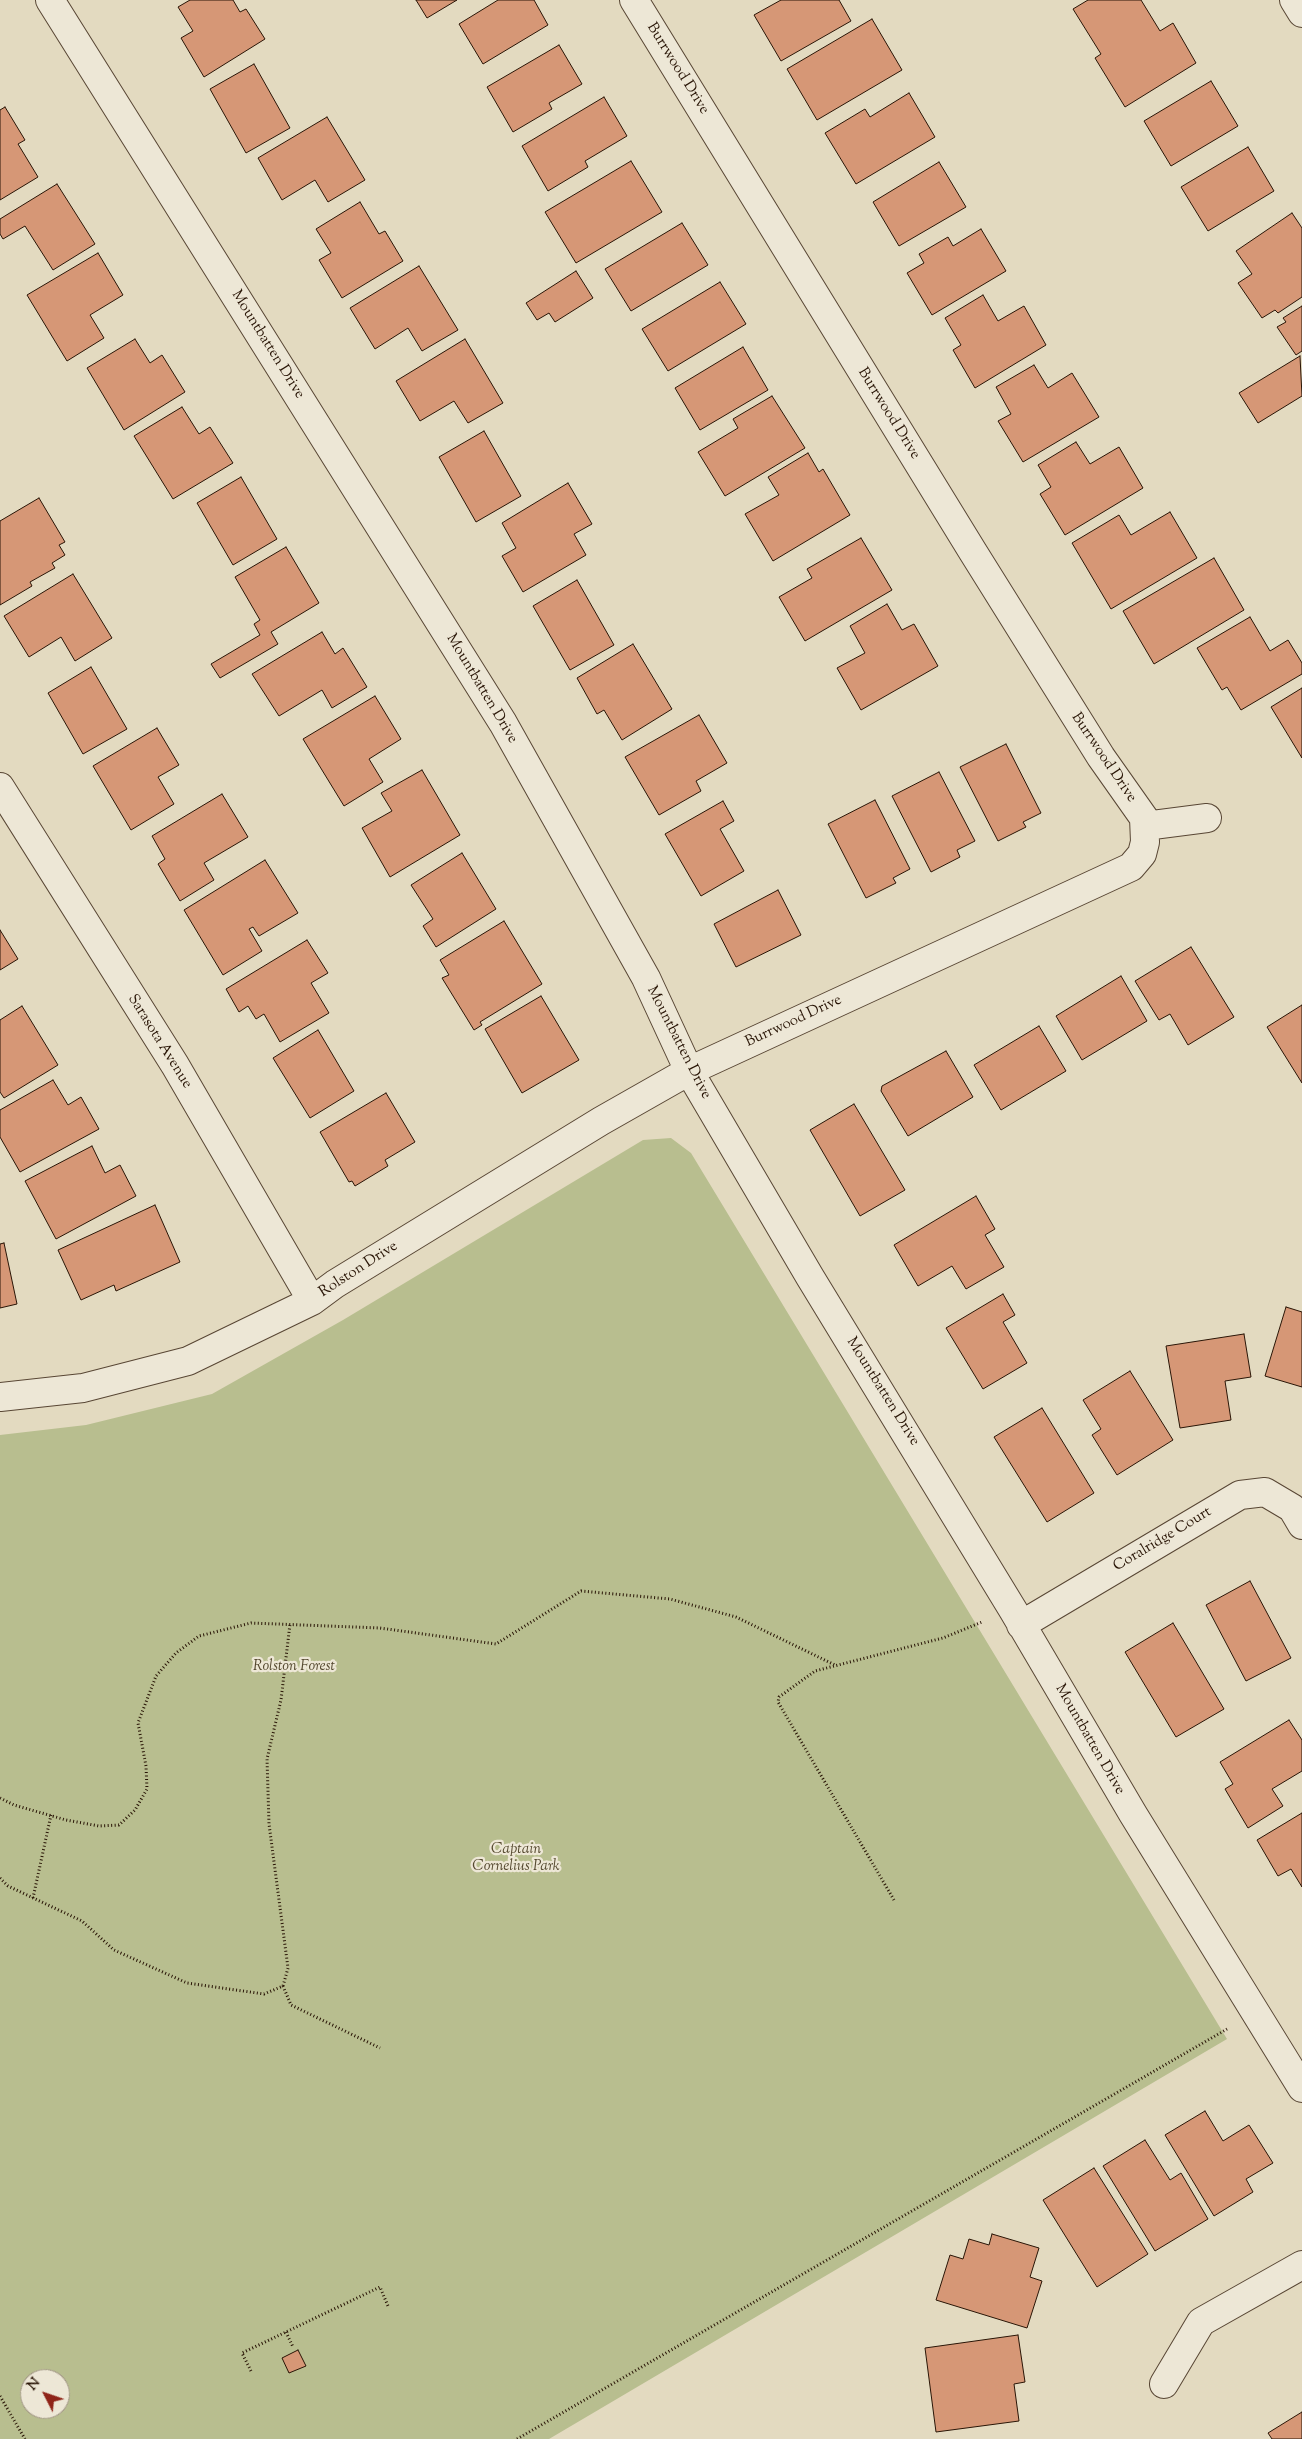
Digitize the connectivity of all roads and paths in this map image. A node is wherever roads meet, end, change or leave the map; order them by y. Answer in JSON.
{"nodes":[{"id":1,"x":50,"y":0,"type":"edge"},
{"id":2,"x":634,"y":0,"type":"edge"},
{"id":3,"x":1294,"y":0,"type":"edge"},
{"id":4,"x":1302,"y":13,"type":"edge"},
{"id":5,"x":0,"y":787,"type":"edge"},
{"id":6,"x":1207,"y":818,"type":"dead end"},
{"id":7,"x":1145,"y":826,"type":"junction"},
{"id":8,"x":689,"y":1071,"type":"junction"},
{"id":9,"x":312,"y":1301,"type":"junction"},
{"id":10,"x":0,"y":1398,"type":"edge"},
{"id":11,"x":1302,"y":1525,"type":"edge"},
{"id":12,"x":1017,"y":1617,"type":"junction"},
{"id":13,"x":290,"y":1624,"type":"junction"},
{"id":14,"x":835,"y":1665,"type":"junction"},
{"id":15,"x":0,"y":1798,"type":"edge"},
{"id":16,"x":51,"y":1815,"type":"junction"},
{"id":17,"x":0,"y":1878,"type":"edge"},
{"id":18,"x":33,"y":1898,"type":"junction"},
{"id":19,"x":894,"y":1900,"type":"dead end"},
{"id":20,"x":283,"y":1986,"type":"junction"},
{"id":21,"x":1256,"y":2013,"type":"junction"},
{"id":22,"x":380,"y":2048,"type":"dead end"},
{"id":23,"x":1302,"y":2088,"type":"edge"},
{"id":24,"x":1302,"y":2266,"type":"edge"},
{"id":25,"x":388,"y":2306,"type":"dead end"},
{"id":26,"x":286,"y":2332,"type":"junction"},
{"id":27,"x":293,"y":2347,"type":"dead end"},
{"id":28,"x":251,"y":2371,"type":"dead end"},
{"id":29,"x":1164,"y":2384,"type":"dead end"},
{"id":30,"x":0,"y":2396,"type":"edge"},
{"id":31,"x":25,"y":2439,"type":"edge"},
{"id":32,"x":517,"y":2439,"type":"edge"}],
"edges":[{"from":1,"to":8,"type":"street","name":"Mountbatten Drive"},
{"from":2,"to":7,"type":"street","name":"Burrwood Drive"},
{"from":3,"to":4,"type":"street"},
{"from":5,"to":9,"type":"street","name":"Sarasota Avenue"},
{"from":6,"to":7,"type":"street"},
{"from":7,"to":8,"type":"street","name":"Burrwood Drive"},
{"from":8,"to":9,"type":"street","name":"Rolston Drive"},
{"from":8,"to":12,"type":"street","name":"Mountbatten Drive"},
{"from":9,"to":10,"type":"street","name":"Rolston Drive"},
{"from":11,"to":12,"type":"street","name":"Coralridge Court"},
{"from":12,"to":14,"type":"path"},
{"from":12,"to":21,"type":"street","name":"Mountbatten Drive"},
{"from":13,"to":14,"type":"path"},
{"from":13,"to":16,"type":"path"},
{"from":13,"to":20,"type":"path"},
{"from":14,"to":19,"type":"path"},
{"from":15,"to":16,"type":"path"},
{"from":16,"to":18,"type":"path"},
{"from":17,"to":18,"type":"path"},
{"from":18,"to":20,"type":"path"},
{"from":20,"to":22,"type":"path"},
{"from":21,"to":23,"type":"street","name":"Mountbatten Drive"},
{"from":21,"to":32,"type":"path"},
{"from":24,"to":29,"type":"street"},
{"from":25,"to":26,"type":"path"},
{"from":26,"to":27,"type":"path"},
{"from":26,"to":28,"type":"path"},
{"from":30,"to":31,"type":"path"}]}
